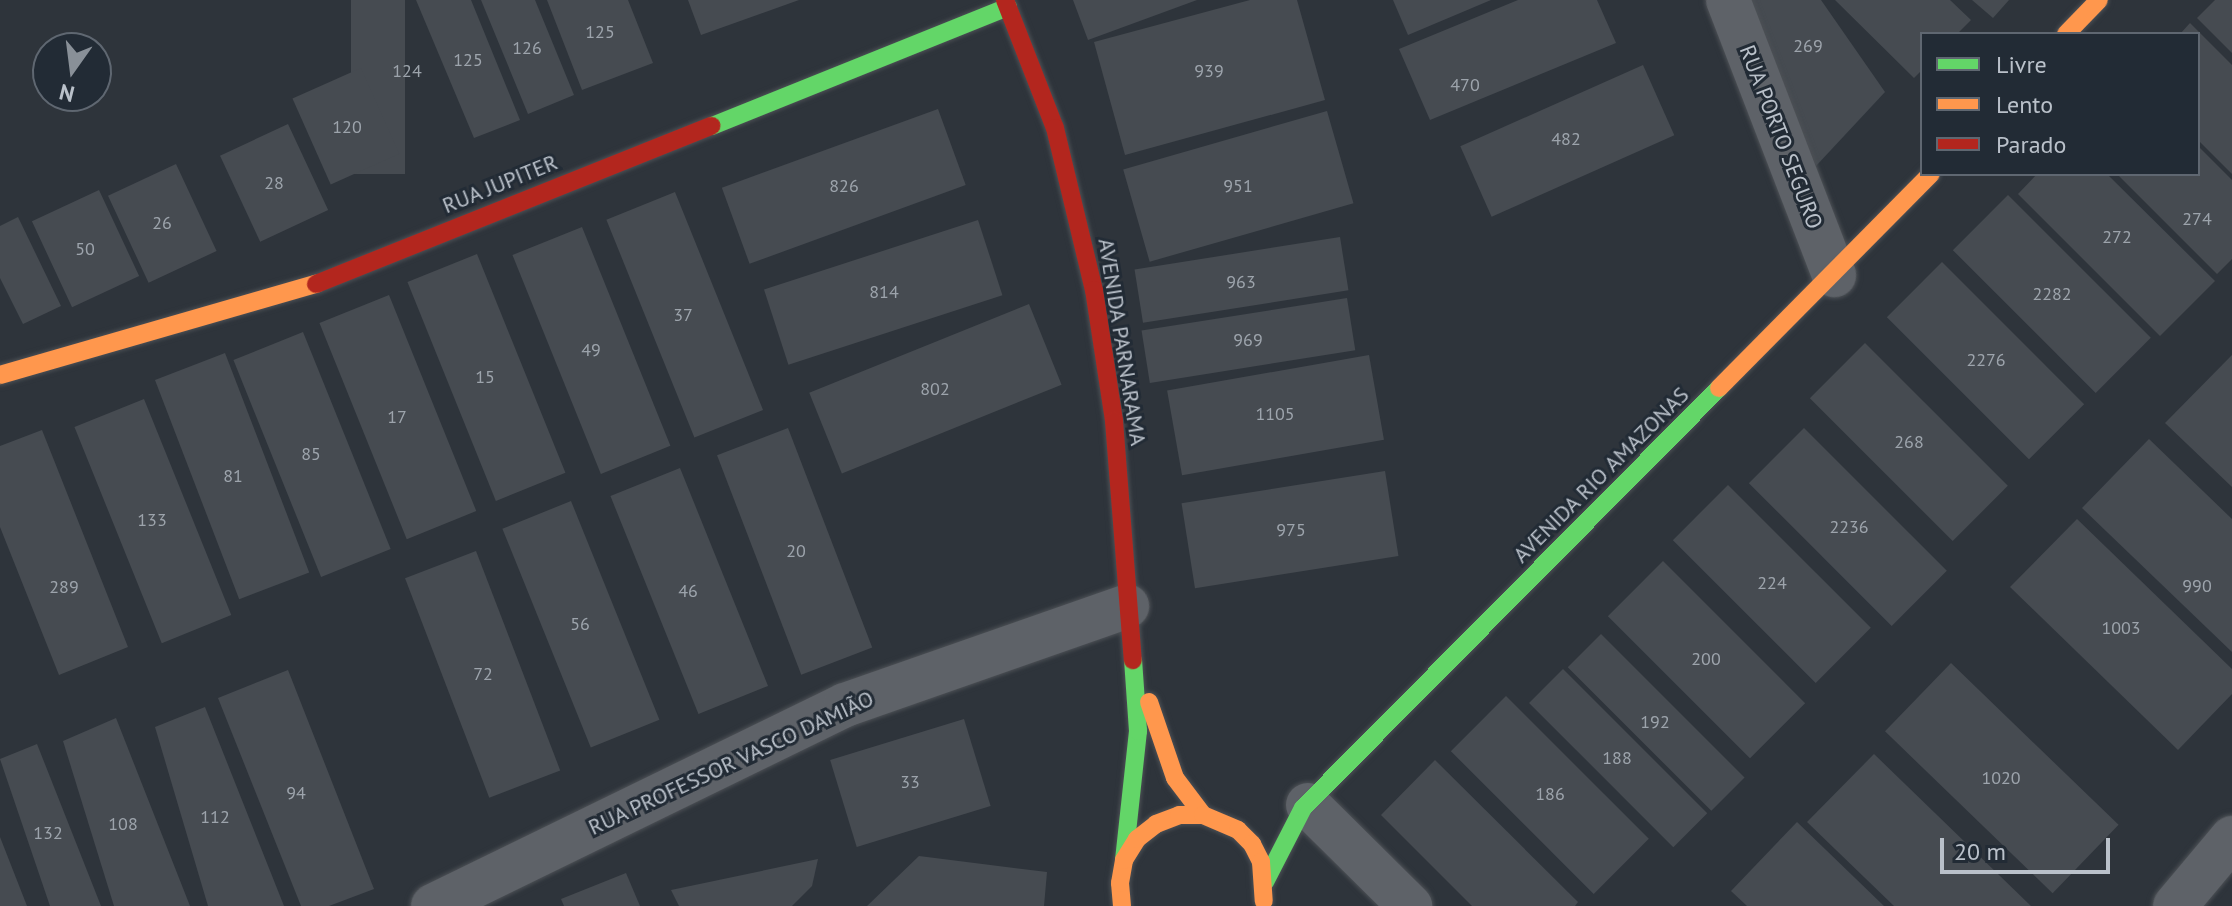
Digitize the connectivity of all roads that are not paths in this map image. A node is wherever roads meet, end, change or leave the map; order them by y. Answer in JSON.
{"nodes":[{"id":1,"x":1728,"y":0,"type":"edge"},
{"id":2,"x":2099,"y":0,"type":"edge"},
{"id":3,"x":1006,"y":4,"type":"edge"},
{"id":4,"x":2068,"y":32,"type":"edge"},
{"id":5,"x":1929,"y":176,"type":"edge"},
{"id":6,"x":1834,"y":275,"type":"junction"},
{"id":7,"x":0,"y":375,"type":"edge"},
{"id":8,"x":1127,"y":606,"type":"junction"},
{"id":9,"x":1132,"y":655,"type":"junction"},
{"id":10,"x":1287,"y":813,"type":"junction"},
{"id":11,"x":1212,"y":817,"type":"junction"},
{"id":12,"x":2232,"y":838,"type":"edge"},
{"id":13,"x":1124,"y":860,"type":"junction"},
{"id":14,"x":1265,"y":882,"type":"junction"},
{"id":15,"x":433,"y":906,"type":"edge"},
{"id":16,"x":1122,"y":906,"type":"edge"},
{"id":17,"x":1263,"y":906,"type":"edge"},
{"id":18,"x":1410,"y":906,"type":"edge"},
{"id":19,"x":2175,"y":906,"type":"edge"}],
"edges":[{"from":1,"to":6,"type":"street","name":"RUA PORTO SEGURO"},
{"from":2,"to":4,"type":"street"},
{"from":3,"to":7,"type":"street","name":"RUA JUPITER"},
{"from":3,"to":8,"type":"street","name":"AVENIDA PARNARAMA"},
{"from":5,"to":6,"type":"street","name":"AVENIDA RIO AMAZONAS"},
{"from":6,"to":10,"type":"street","name":"AVENIDA RIO AMAZONAS"},
{"from":8,"to":9,"type":"street","name":"AVENIDA PARNARAMA"},
{"from":8,"to":15,"type":"street","name":"RUA PROFESSOR VASCO DAMIÃO"},
{"from":9,"to":11,"type":"street","name":"AVENIDA PARNARAMA"},
{"from":9,"to":13,"type":"street","name":"AVENIDA PARNARAMA"},
{"from":10,"to":11,"type":"street"},
{"from":10,"to":14,"type":"street","name":"AVENIDA RIO AMAZONAS"},
{"from":10,"to":18,"type":"street"},
{"from":11,"to":13,"type":"street"},
{"from":11,"to":14,"type":"street","name":"AVENIDA PARNARAMA"},
{"from":12,"to":19,"type":"street"},
{"from":13,"to":16,"type":"street","name":"AVENIDA PARNARAMA"},
{"from":14,"to":17,"type":"street"}]}
